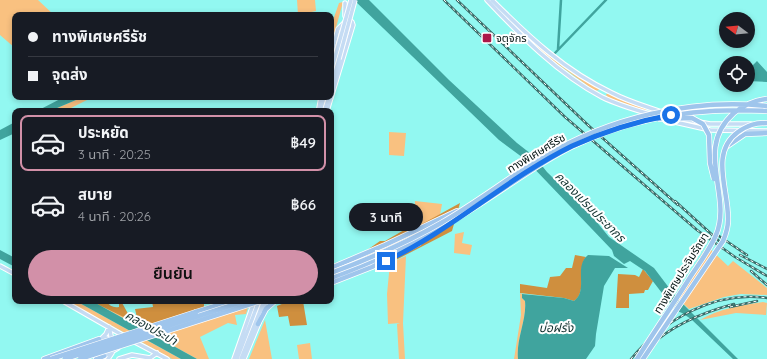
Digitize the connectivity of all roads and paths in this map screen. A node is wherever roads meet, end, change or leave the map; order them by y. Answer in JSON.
{"nodes":[{"id":1,"x":351,"y":0,"type":"edge"},
{"id":2,"x":355,"y":0,"type":"edge"},
{"id":3,"x":487,"y":0,"type":"edge"},
{"id":4,"x":492,"y":0,"type":"edge"},
{"id":5,"x":345,"y":3,"type":"dead end"},
{"id":6,"x":351,"y":30,"type":"junction"},
{"id":7,"x":335,"y":57,"type":"edge"},
{"id":8,"x":334,"y":90,"type":"edge"},
{"id":9,"x":604,"y":90,"type":"junction"},
{"id":10,"x":601,"y":96,"type":"junction"},
{"id":11,"x":767,"y":100,"type":"edge"},
{"id":12,"x":767,"y":106,"type":"edge"},
{"id":13,"x":767,"y":111,"type":"edge"},
{"id":14,"x":650,"y":119,"type":"junction"},
{"id":15,"x":767,"y":124,"type":"edge"},
{"id":16,"x":767,"y":132,"type":"edge"},
{"id":17,"x":726,"y":147,"type":"junction"},
{"id":18,"x":717,"y":189,"type":"junction"},
{"id":19,"x":467,"y":207,"type":"junction"},
{"id":20,"x":434,"y":234,"type":"junction"},
{"id":21,"x":0,"y":266,"type":"edge"},
{"id":22,"x":334,"y":267,"type":"edge"},
{"id":23,"x":12,"y":272,"type":"edge"},
{"id":24,"x":334,"y":272,"type":"edge"},
{"id":25,"x":334,"y":277,"type":"edge"},
{"id":26,"x":334,"y":282,"type":"edge"},
{"id":27,"x":68,"y":304,"type":"edge"},
{"id":28,"x":221,"y":304,"type":"edge"},
{"id":29,"x":236,"y":304,"type":"edge"},
{"id":30,"x":250,"y":304,"type":"edge"},
{"id":31,"x":253,"y":304,"type":"edge"},
{"id":32,"x":258,"y":304,"type":"edge"},
{"id":33,"x":263,"y":304,"type":"edge"},
{"id":34,"x":265,"y":304,"type":"edge"},
{"id":35,"x":272,"y":304,"type":"edge"},
{"id":36,"x":255,"y":321,"type":"junction"},
{"id":37,"x":109,"y":327,"type":"junction"},
{"id":38,"x":103,"y":336,"type":"junction"},
{"id":39,"x":98,"y":339,"type":"junction"},
{"id":40,"x":130,"y":339,"type":"junction"},
{"id":41,"x":112,"y":340,"type":"junction"},
{"id":42,"x":113,"y":351,"type":"junction"},
{"id":43,"x":157,"y":353,"type":"junction"},
{"id":44,"x":105,"y":358,"type":"edge"},
{"id":45,"x":44,"y":359,"type":"edge"},
{"id":46,"x":50,"y":359,"type":"edge"},
{"id":47,"x":65,"y":359,"type":"edge"},
{"id":48,"x":80,"y":359,"type":"edge"},
{"id":49,"x":96,"y":359,"type":"edge"},
{"id":50,"x":114,"y":359,"type":"edge"},
{"id":51,"x":119,"y":359,"type":"edge"},
{"id":52,"x":167,"y":359,"type":"edge"},
{"id":53,"x":236,"y":359,"type":"edge"},
{"id":54,"x":241,"y":359,"type":"edge"},
{"id":55,"x":244,"y":359,"type":"edge"},
{"id":56,"x":637,"y":359,"type":"edge"},
{"id":57,"x":643,"y":359,"type":"edge"}],
"edges":[{"from":1,"to":7,"type":"main road","bridge":true},
{"from":2,"to":7,"type":"main road","bridge":true},
{"from":3,"to":10,"type":"main road"},
{"from":4,"to":9,"type":"main road"},
{"from":5,"to":6,"type":"main road"},
{"from":6,"to":7,"type":"main road"},
{"from":6,"to":8,"type":"main road"},
{"from":9,"to":10,"type":"main road"},
{"from":9,"to":15,"type":"main road"},
{"from":10,"to":16,"type":"main road"},
{"from":11,"to":18,"type":"highway","name":"ทางพิเศษประจิมรัถยา","bridge":true},
{"from":12,"to":19,"type":"highway","name":"ทางพิเศษศรีรัช","bridge":true},
{"from":13,"to":14,"type":"highway","name":"ทางพิเศษศรีรัช","bridge":true},
{"from":14,"to":18,"type":"highway","bridge":true},
{"from":14,"to":20,"type":"highway","name":"ทางพิเศษศรีรัช","bridge":true},
{"from":15,"to":17,"type":"highway","name":"ทางพิเศษประจิมรัถยา","bridge":true},
{"from":16,"to":17,"type":"highway"},
{"from":17,"to":57,"type":"highway","name":"ทางพิเศษประจิมรัถยา","bridge":true},
{"from":18,"to":56,"type":"highway","name":"ทางพิเศษประจิมรัถยา","bridge":true},
{"from":19,"to":22,"type":"highway","bridge":true},
{"from":19,"to":24,"type":"highway","name":"ทางพิเศษศรีรัช","bridge":true},
{"from":20,"to":25,"type":"highway","name":"ทางพิเศษศรีรัช"},
{"from":20,"to":26,"type":"highway"},
{"from":21,"to":23,"type":"main road"},
{"from":27,"to":37,"type":"main road"},
{"from":28,"to":46,"type":"highway","bridge":true},
{"from":29,"to":47,"type":"highway","bridge":true},
{"from":30,"to":48,"type":"highway","bridge":true},
{"from":31,"to":53,"type":"main road"},
{"from":32,"to":36,"type":"main road"},
{"from":33,"to":36,"type":"main road"},
{"from":34,"to":36,"type":"main road"},
{"from":35,"to":36,"type":"highway"},
{"from":36,"to":53,"type":"main road"},
{"from":36,"to":54,"type":"main road"},
{"from":36,"to":55,"type":"main road"},
{"from":37,"to":38,"type":"main road"},
{"from":37,"to":40,"type":"main road"},
{"from":37,"to":41,"type":"main road"},
{"from":38,"to":39,"type":"main road"},
{"from":38,"to":41,"type":"main road"},
{"from":39,"to":44,"type":"main road"},
{"from":39,"to":45,"type":"highway"},
{"from":40,"to":42,"type":"main road"},
{"from":40,"to":43,"type":"main road"},
{"from":41,"to":42,"type":"main road"},
{"from":42,"to":44,"type":"main road"},
{"from":42,"to":50,"type":"main road"},
{"from":43,"to":51,"type":"main road"},
{"from":43,"to":52,"type":"main road"},
{"from":44,"to":49,"type":"highway"}]}
